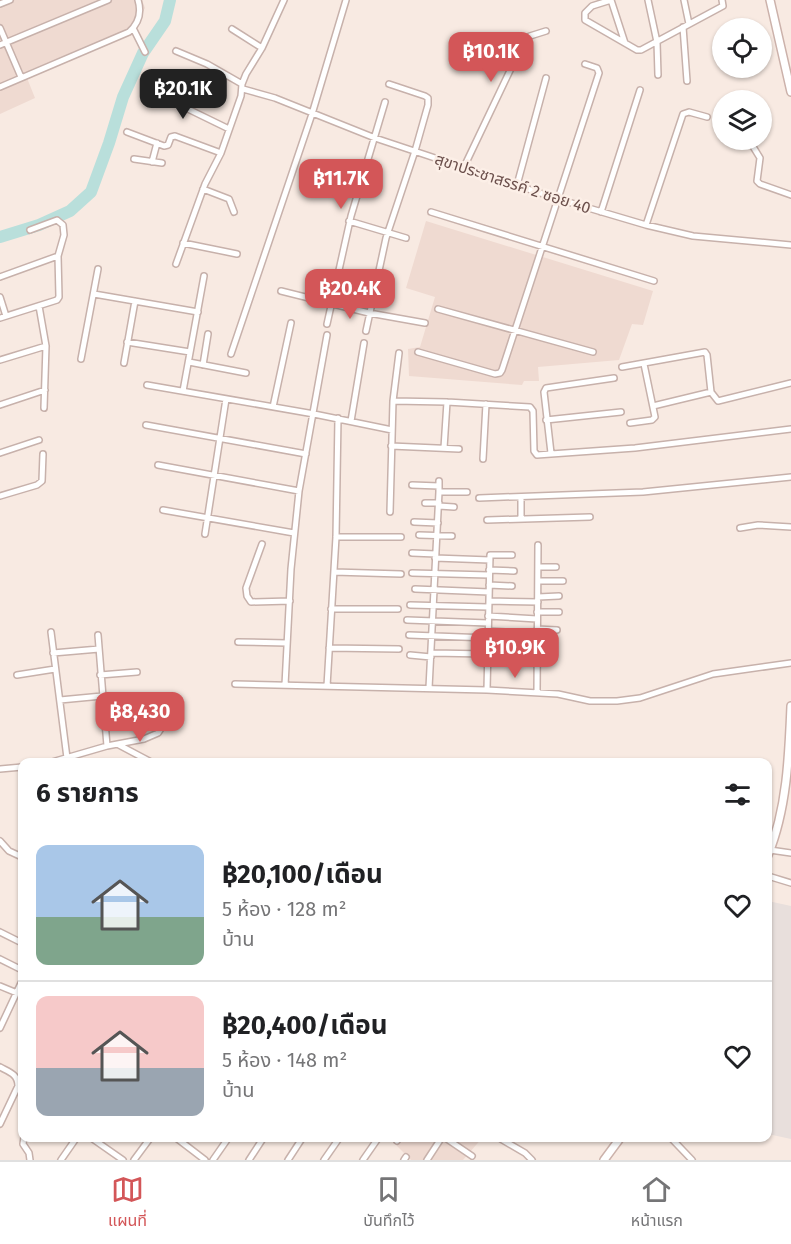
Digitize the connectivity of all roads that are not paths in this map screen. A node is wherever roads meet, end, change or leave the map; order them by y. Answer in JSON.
{"nodes":[{"id":1,"x":10,"y":0,"type":"edge"},
{"id":2,"x":108,"y":0,"type":"edge"},
{"id":3,"x":138,"y":0,"type":"edge"},
{"id":4,"x":284,"y":0,"type":"edge"},
{"id":5,"x":346,"y":0,"type":"edge"},
{"id":6,"x":611,"y":0,"type":"edge"},
{"id":7,"x":648,"y":0,"type":"edge"},
{"id":8,"x":684,"y":0,"type":"edge"},
{"id":9,"x":722,"y":0,"type":"edge"},
{"id":10,"x":770,"y":0,"type":"edge"},
{"id":11,"x":0,"y":4,"type":"edge"},
{"id":12,"x":686,"y":25,"type":"junction"},
{"id":13,"x":0,"y":28,"type":"edge"},
{"id":14,"x":133,"y":28,"type":"junction"},
{"id":15,"x":232,"y":29,"type":"dead end"},
{"id":16,"x":546,"y":31,"type":"dead end"},
{"id":17,"x":657,"y":42,"type":"junction"},
{"id":18,"x":3,"y":43,"type":"edge"},
{"id":19,"x":625,"y":43,"type":"junction"},
{"id":20,"x":262,"y":48,"type":"junction"},
{"id":21,"x":176,"y":51,"type":"dead end"},
{"id":22,"x":144,"y":52,"type":"dead end"},
{"id":23,"x":585,"y":64,"type":"dead end"},
{"id":24,"x":658,"y":75,"type":"dead end"},
{"id":25,"x":21,"y":77,"type":"junction"},
{"id":26,"x":546,"y":78,"type":"dead end"},
{"id":27,"x":687,"y":81,"type":"dead end"},
{"id":28,"x":389,"y":84,"type":"dead end"},
{"id":29,"x":243,"y":86,"type":"junction"},
{"id":30,"x":0,"y":87,"type":"edge"},
{"id":31,"x":147,"y":89,"type":"dead end"},
{"id":32,"x":640,"y":90,"type":"dead end"},
{"id":33,"x":791,"y":92,"type":"edge"},
{"id":34,"x":385,"y":102,"type":"dead end"},
{"id":35,"x":312,"y":114,"type":"junction"},
{"id":36,"x":707,"y":117,"type":"dead end"},
{"id":37,"x":229,"y":129,"type":"junction"},
{"id":38,"x":127,"y":132,"type":"dead end"},
{"id":39,"x":375,"y":138,"type":"junction"},
{"id":40,"x":157,"y":143,"type":"junction"},
{"id":41,"x":755,"y":150,"type":"edge"},
{"id":42,"x":415,"y":151,"type":"junction"},
{"id":43,"x":221,"y":153,"type":"junction"},
{"id":44,"x":134,"y":159,"type":"dead end"},
{"id":45,"x":152,"y":162,"type":"junction"},
{"id":46,"x":162,"y":163,"type":"dead end"},
{"id":47,"x":464,"y":167,"type":"junction"},
{"id":48,"x":517,"y":185,"type":"junction"},
{"id":49,"x":203,"y":189,"type":"junction"},
{"id":50,"x":791,"y":195,"type":"edge"},
{"id":51,"x":558,"y":199,"type":"junction"},
{"id":52,"x":234,"y":212,"type":"dead end"},
{"id":53,"x":431,"y":212,"type":"dead end"},
{"id":54,"x":601,"y":212,"type":"junction"},
{"id":55,"x":350,"y":221,"type":"junction"},
{"id":56,"x":645,"y":225,"type":"junction"},
{"id":57,"x":30,"y":230,"type":"dead end"},
{"id":58,"x":387,"y":233,"type":"junction"},
{"id":59,"x":406,"y":238,"type":"dead end"},
{"id":60,"x":183,"y":243,"type":"junction"},
{"id":61,"x":542,"y":245,"type":"junction"},
{"id":62,"x":791,"y":245,"type":"edge"},
{"id":63,"x":237,"y":254,"type":"dead end"},
{"id":64,"x":58,"y":256,"type":"junction"},
{"id":65,"x":176,"y":264,"type":"dead end"},
{"id":66,"x":98,"y":269,"type":"dead end"},
{"id":67,"x":204,"y":276,"type":"dead end"},
{"id":68,"x":0,"y":277,"type":"edge"},
{"id":69,"x":654,"y":281,"type":"dead end"},
{"id":70,"x":281,"y":291,"type":"dead end"},
{"id":71,"x":94,"y":294,"type":"junction"},
{"id":72,"x":0,"y":297,"type":"edge"},
{"id":73,"x":135,"y":301,"type":"junction"},
{"id":74,"x":332,"y":303,"type":"junction"},
{"id":75,"x":39,"y":306,"type":"junction"},
{"id":76,"x":438,"y":309,"type":"dead end"},
{"id":77,"x":198,"y":312,"type":"junction"},
{"id":78,"x":369,"y":313,"type":"junction"},
{"id":79,"x":3,"y":317,"type":"edge"},
{"id":80,"x":291,"y":323,"type":"dead end"},
{"id":81,"x":425,"y":323,"type":"dead end"},
{"id":82,"x":327,"y":324,"type":"dead end"},
{"id":83,"x":514,"y":330,"type":"junction"},
{"id":84,"x":366,"y":331,"type":"dead end"},
{"id":85,"x":208,"y":334,"type":"dead end"},
{"id":86,"x":327,"y":335,"type":"dead end"},
{"id":87,"x":127,"y":342,"type":"junction"},
{"id":88,"x":364,"y":343,"type":"dead end"},
{"id":89,"x":46,"y":346,"type":"junction"},
{"id":90,"x":190,"y":352,"type":"junction"},
{"id":91,"x":418,"y":352,"type":"dead end"},
{"id":92,"x":593,"y":352,"type":"dead end"},
{"id":93,"x":399,"y":353,"type":"dead end"},
{"id":94,"x":231,"y":354,"type":"dead end"},
{"id":95,"x":81,"y":359,"type":"dead end"},
{"id":96,"x":0,"y":360,"type":"edge"},
{"id":97,"x":189,"y":362,"type":"junction"},
{"id":98,"x":124,"y":363,"type":"dead end"},
{"id":99,"x":644,"y":364,"type":"junction"},
{"id":100,"x":203,"y":365,"type":"junction"},
{"id":101,"x":622,"y":367,"type":"dead end"},
{"id":102,"x":246,"y":373,"type":"dead end"},
{"id":103,"x":614,"y":378,"type":"dead end"},
{"id":104,"x":791,"y":383,"type":"edge"},
{"id":105,"x":147,"y":385,"type":"dead end"},
{"id":106,"x":45,"y":390,"type":"junction"},
{"id":107,"x":183,"y":392,"type":"junction"},
{"id":108,"x":711,"y":392,"type":"junction"},
{"id":109,"x":226,"y":399,"type":"junction"},
{"id":110,"x":393,"y":401,"type":"junction"},
{"id":111,"x":447,"y":402,"type":"junction"},
{"id":112,"x":486,"y":404,"type":"junction"},
{"id":113,"x":0,"y":405,"type":"edge"},
{"id":114,"x":653,"y":406,"type":"junction"},
{"id":115,"x":273,"y":407,"type":"junction"},
{"id":116,"x":44,"y":408,"type":"dead end"},
{"id":117,"x":621,"y":412,"type":"dead end"},
{"id":118,"x":314,"y":414,"type":"junction"},
{"id":119,"x":338,"y":418,"type":"junction"},
{"id":120,"x":546,"y":420,"type":"junction"},
{"id":121,"x":351,"y":422,"type":"junction"},
{"id":122,"x":630,"y":423,"type":"dead end"},
{"id":123,"x":146,"y":425,"type":"dead end"},
{"id":124,"x":791,"y":429,"type":"edge"},
{"id":125,"x":392,"y":430,"type":"junction"},
{"id":126,"x":220,"y":438,"type":"junction"},
{"id":127,"x":39,"y":440,"type":"dead end"},
{"id":128,"x":391,"y":447,"type":"junction"},
{"id":129,"x":444,"y":448,"type":"junction"},
{"id":130,"x":459,"y":449,"type":"dead end"},
{"id":131,"x":0,"y":453,"type":"edge"},
{"id":132,"x":550,"y":453,"type":"junction"},
{"id":133,"x":43,"y":454,"type":"dead end"},
{"id":134,"x":306,"y":454,"type":"junction"},
{"id":135,"x":483,"y":459,"type":"dead end"},
{"id":136,"x":158,"y":465,"type":"dead end"},
{"id":137,"x":214,"y":476,"type":"junction"},
{"id":138,"x":791,"y":477,"type":"edge"},
{"id":139,"x":412,"y":485,"type":"dead end"},
{"id":140,"x":439,"y":486,"type":"junction"},
{"id":141,"x":299,"y":491,"type":"junction"},
{"id":142,"x":467,"y":492,"type":"dead end"},
{"id":143,"x":0,"y":496,"type":"edge"},
{"id":144,"x":521,"y":497,"type":"junction"},
{"id":145,"x":479,"y":498,"type":"dead end"},
{"id":146,"x":425,"y":503,"type":"dead end"},
{"id":147,"x":439,"y":504,"type":"junction"},
{"id":148,"x":454,"y":507,"type":"dead end"},
{"id":149,"x":163,"y":510,"type":"dead end"},
{"id":150,"x":390,"y":512,"type":"dead end"},
{"id":151,"x":591,"y":517,"type":"dead end"},
{"id":152,"x":207,"y":518,"type":"junction"},
{"id":153,"x":521,"y":519,"type":"junction"},
{"id":154,"x":487,"y":520,"type":"dead end"},
{"id":155,"x":414,"y":522,"type":"dead end"},
{"id":156,"x":438,"y":523,"type":"junction"},
{"id":157,"x":791,"y":527,"type":"edge"},
{"id":158,"x":740,"y":528,"type":"dead end"},
{"id":159,"x":294,"y":533,"type":"junction"},
{"id":160,"x":205,"y":534,"type":"dead end"},
{"id":161,"x":419,"y":535,"type":"dead end"},
{"id":162,"x":437,"y":535,"type":"junction"},
{"id":163,"x":452,"y":536,"type":"dead end"},
{"id":164,"x":336,"y":537,"type":"junction"},
{"id":165,"x":401,"y":537,"type":"dead end"},
{"id":166,"x":262,"y":544,"type":"dead end"},
{"id":167,"x":538,"y":545,"type":"dead end"},
{"id":168,"x":412,"y":553,"type":"dead end"},
{"id":169,"x":512,"y":555,"type":"dead end"},
{"id":170,"x":436,"y":556,"type":"junction"},
{"id":171,"x":490,"y":560,"type":"junction"},
{"id":172,"x":538,"y":567,"type":"junction"},
{"id":173,"x":556,"y":567,"type":"dead end"},
{"id":174,"x":514,"y":571,"type":"dead end"},
{"id":175,"x":334,"y":572,"type":"junction"},
{"id":176,"x":412,"y":573,"type":"dead end"},
{"id":177,"x":435,"y":573,"type":"junction"},
{"id":178,"x":489,"y":573,"type":"junction"},
{"id":179,"x":401,"y":574,"type":"dead end"},
{"id":180,"x":538,"y":581,"type":"junction"},
{"id":181,"x":563,"y":581,"type":"dead end"},
{"id":182,"x":512,"y":586,"type":"dead end"},
{"id":183,"x":415,"y":589,"type":"dead end"},
{"id":184,"x":434,"y":589,"type":"junction"},
{"id":185,"x":489,"y":589,"type":"junction"},
{"id":186,"x":559,"y":596,"type":"dead end"},
{"id":187,"x":538,"y":599,"type":"junction"},
{"id":188,"x":290,"y":601,"type":"junction"},
{"id":189,"x":488,"y":604,"type":"junction"},
{"id":190,"x":410,"y":605,"type":"dead end"},
{"id":191,"x":433,"y":605,"type":"junction"},
{"id":192,"x":331,"y":609,"type":"junction"},
{"id":193,"x":398,"y":609,"type":"dead end"},
{"id":194,"x":559,"y":612,"type":"dead end"},
{"id":195,"x":537,"y":616,"type":"junction"},
{"id":196,"x":406,"y":620,"type":"dead end"},
{"id":197,"x":488,"y":620,"type":"junction"},
{"id":198,"x":433,"y":621,"type":"junction"},
{"id":199,"x":557,"y":630,"type":"dead end"},
{"id":200,"x":488,"y":631,"type":"junction"},
{"id":201,"x":537,"y":631,"type":"junction"},
{"id":202,"x":51,"y":632,"type":"dead end"},
{"id":203,"x":98,"y":635,"type":"dead end"},
{"id":204,"x":409,"y":636,"type":"dead end"},
{"id":205,"x":432,"y":636,"type":"junction"},
{"id":206,"x":488,"y":638,"type":"junction"},
{"id":207,"x":238,"y":642,"type":"dead end"},
{"id":208,"x":287,"y":643,"type":"junction"},
{"id":209,"x":329,"y":648,"type":"junction"},
{"id":210,"x":399,"y":649,"type":"dead end"},
{"id":211,"x":99,"y":650,"type":"junction"},
{"id":212,"x":487,"y":652,"type":"junction"},
{"id":213,"x":53,"y":653,"type":"junction"},
{"id":214,"x":537,"y":653,"type":"junction"},
{"id":215,"x":410,"y":655,"type":"dead end"},
{"id":216,"x":431,"y":655,"type":"junction"},
{"id":217,"x":791,"y":663,"type":"edge"},
{"id":218,"x":55,"y":669,"type":"junction"},
{"id":219,"x":137,"y":672,"type":"dead end"},
{"id":220,"x":17,"y":675,"type":"dead end"},
{"id":221,"x":100,"y":675,"type":"junction"},
{"id":222,"x":235,"y":684,"type":"dead end"},
{"id":223,"x":285,"y":685,"type":"junction"},
{"id":224,"x":327,"y":686,"type":"junction"},
{"id":225,"x":429,"y":688,"type":"junction"},
{"id":226,"x":487,"y":690,"type":"junction"},
{"id":227,"x":537,"y":692,"type":"junction"},
{"id":228,"x":102,"y":696,"type":"junction"},
{"id":229,"x":60,"y":700,"type":"junction"},
{"id":230,"x":791,"y":706,"type":"edge"},
{"id":231,"x":139,"y":713,"type":"dead end"},
{"id":232,"x":104,"y":717,"type":"junction"},
{"id":233,"x":162,"y":726,"type":"dead end"},
{"id":234,"x":118,"y":745,"type":"junction"},
{"id":235,"x":107,"y":747,"type":"junction"},
{"id":236,"x":75,"y":756,"type":"joint"},
{"id":237,"x":67,"y":758,"type":"joint"},
{"id":238,"x":143,"y":758,"type":"edge"},
{"id":239,"x":18,"y":767,"type":"edge"},
{"id":240,"x":0,"y":769,"type":"edge"},
{"id":241,"x":0,"y":841,"type":"edge"},
{"id":242,"x":772,"y":846,"type":"edge"},
{"id":243,"x":772,"y":853,"type":"edge"},
{"id":244,"x":791,"y":853,"type":"edge"},
{"id":245,"x":18,"y":855,"type":"edge"},
{"id":246,"x":772,"y":877,"type":"edge"},
{"id":247,"x":791,"y":883,"type":"edge"},
{"id":248,"x":0,"y":932,"type":"edge"},
{"id":249,"x":18,"y":941,"type":"edge"},
{"id":250,"x":0,"y":959,"type":"edge"},
{"id":251,"x":18,"y":968,"type":"edge"},
{"id":252,"x":0,"y":986,"type":"edge"},
{"id":253,"x":17,"y":993,"type":"joint"},
{"id":254,"x":0,"y":1009,"type":"edge"},
{"id":255,"x":7,"y":1012,"type":"junction"},
{"id":256,"x":0,"y":1028,"type":"edge"},
{"id":257,"x":0,"y":1067,"type":"edge"},
{"id":258,"x":0,"y":1124,"type":"edge"},
{"id":259,"x":23,"y":1142,"type":"edge"},
{"id":260,"x":73,"y":1142,"type":"edge"},
{"id":261,"x":97,"y":1142,"type":"edge"},
{"id":262,"x":147,"y":1142,"type":"edge"},
{"id":263,"x":226,"y":1142,"type":"edge"},
{"id":264,"x":261,"y":1142,"type":"edge"},
{"id":265,"x":300,"y":1142,"type":"edge"},
{"id":266,"x":337,"y":1142,"type":"edge"},
{"id":267,"x":376,"y":1142,"type":"edge"},
{"id":268,"x":438,"y":1142,"type":"edge"},
{"id":269,"x":447,"y":1142,"type":"edge"},
{"id":270,"x":506,"y":1142,"type":"edge"},
{"id":271,"x":617,"y":1142,"type":"edge"},
{"id":272,"x":675,"y":1142,"type":"edge"},
{"id":273,"x":185,"y":1143,"type":"edge"},
{"id":274,"x":472,"y":1156,"type":"dead end"},
{"id":275,"x":30,"y":1160,"type":"edge"},
{"id":276,"x":61,"y":1160,"type":"edge"},
{"id":277,"x":123,"y":1160,"type":"edge"},
{"id":278,"x":134,"y":1160,"type":"edge"},
{"id":279,"x":205,"y":1160,"type":"edge"},
{"id":280,"x":213,"y":1160,"type":"edge"},
{"id":281,"x":249,"y":1160,"type":"edge"},
{"id":282,"x":288,"y":1160,"type":"edge"},
{"id":283,"x":324,"y":1160,"type":"edge"},
{"id":284,"x":363,"y":1160,"type":"edge"},
{"id":285,"x":427,"y":1160,"type":"edge"},
{"id":286,"x":532,"y":1160,"type":"edge"},
{"id":287,"x":604,"y":1160,"type":"edge"},
{"id":288,"x":692,"y":1160,"type":"edge"}],
"edges":[{"from":1,"to":11,"type":"street"},
{"from":2,"to":18,"type":"street"},
{"from":3,"to":14,"type":"street"},
{"from":4,"to":20,"type":"street"},
{"from":5,"to":35,"type":"street"},
{"from":6,"to":19,"type":"street"},
{"from":6,"to":19,"type":"street"},
{"from":7,"to":17,"type":"street"},
{"from":8,"to":12,"type":"street"},
{"from":9,"to":12,"type":"street"},
{"from":10,"to":33,"type":"street"},
{"from":12,"to":17,"type":"street"},
{"from":12,"to":27,"type":"street"},
{"from":13,"to":18,"type":"street"},
{"from":14,"to":22,"type":"street"},
{"from":14,"to":25,"type":"street"},
{"from":15,"to":20,"type":"street"},
{"from":16,"to":47,"type":"street"},
{"from":17,"to":19,"type":"street"},
{"from":17,"to":24,"type":"street"},
{"from":18,"to":25,"type":"street"},
{"from":20,"to":29,"type":"street"},
{"from":21,"to":29,"type":"street","name":"สุขาประชาสรรค์ 2 ซอย 40"},
{"from":23,"to":51,"type":"street"},
{"from":25,"to":30,"type":"street"},
{"from":26,"to":48,"type":"street"},
{"from":28,"to":42,"type":"street"},
{"from":29,"to":35,"type":"street","name":"สุขาประชาสรรค์ 2 ซอย 40"},
{"from":29,"to":37,"type":"street"},
{"from":31,"to":37,"type":"street"},
{"from":32,"to":54,"type":"street"},
{"from":34,"to":39,"type":"street"},
{"from":35,"to":39,"type":"street","name":"สุขาประชาสรรค์ 2 ซอย 40"},
{"from":35,"to":94,"type":"street"},
{"from":36,"to":56,"type":"street"},
{"from":37,"to":43,"type":"street"},
{"from":38,"to":40,"type":"street"},
{"from":39,"to":42,"type":"street","name":"สุขาประชาสรรค์ 2 ซอย 40"},
{"from":39,"to":55,"type":"street"},
{"from":40,"to":43,"type":"street"},
{"from":40,"to":45,"type":"street"},
{"from":41,"to":50,"type":"street"},
{"from":42,"to":47,"type":"street","name":"สุขาประชาสรรค์ 2 ซอย 40"},
{"from":42,"to":58,"type":"street"},
{"from":43,"to":49,"type":"street"},
{"from":44,"to":45,"type":"street"},
{"from":45,"to":46,"type":"street"},
{"from":47,"to":48,"type":"street","name":"สุขาประชาสรรค์ 2 ซอย 40"},
{"from":48,"to":51,"type":"street","name":"สุขาประชาสรรค์ 2 ซอย 40"},
{"from":49,"to":52,"type":"street"},
{"from":49,"to":60,"type":"street"},
{"from":51,"to":54,"type":"street","name":"สุขาประชาสรรค์ 2 ซอย 40"},
{"from":51,"to":61,"type":"street"},
{"from":53,"to":61,"type":"street"},
{"from":54,"to":56,"type":"street","name":"สุขาประชาสรรค์ 2 ซอย 40"},
{"from":55,"to":58,"type":"street"},
{"from":55,"to":74,"type":"street"},
{"from":56,"to":62,"type":"street","name":"สุขาประชาสรรค์ 2 ซอย 40"},
{"from":57,"to":64,"type":"street"},
{"from":58,"to":59,"type":"street"},
{"from":58,"to":78,"type":"street"},
{"from":60,"to":63,"type":"street"},
{"from":60,"to":65,"type":"street"},
{"from":61,"to":69,"type":"street"},
{"from":61,"to":83,"type":"street"},
{"from":64,"to":68,"type":"street"},
{"from":64,"to":75,"type":"street"},
{"from":66,"to":71,"type":"street"},
{"from":67,"to":77,"type":"street"},
{"from":70,"to":74,"type":"street"},
{"from":71,"to":73,"type":"street"},
{"from":71,"to":95,"type":"street"},
{"from":72,"to":79,"type":"street"},
{"from":73,"to":77,"type":"street"},
{"from":73,"to":87,"type":"street"},
{"from":74,"to":78,"type":"street"},
{"from":74,"to":82,"type":"street"},
{"from":75,"to":79,"type":"street"},
{"from":75,"to":89,"type":"street"},
{"from":76,"to":83,"type":"street"},
{"from":77,"to":90,"type":"street"},
{"from":78,"to":81,"type":"street"},
{"from":78,"to":84,"type":"street"},
{"from":80,"to":115,"type":"street"},
{"from":83,"to":91,"type":"street"},
{"from":83,"to":92,"type":"street"},
{"from":85,"to":100,"type":"street"},
{"from":86,"to":118,"type":"street"},
{"from":87,"to":90,"type":"street"},
{"from":87,"to":98,"type":"street"},
{"from":88,"to":121,"type":"street"},
{"from":89,"to":96,"type":"street"},
{"from":89,"to":106,"type":"street"},
{"from":90,"to":97,"type":"street"},
{"from":93,"to":110,"type":"street"},
{"from":97,"to":100,"type":"street"},
{"from":97,"to":107,"type":"street"},
{"from":99,"to":101,"type":"street"},
{"from":99,"to":108,"type":"street"},
{"from":99,"to":114,"type":"street"},
{"from":100,"to":102,"type":"street"},
{"from":103,"to":120,"type":"street"},
{"from":104,"to":108,"type":"street"},
{"from":105,"to":107,"type":"street"},
{"from":106,"to":113,"type":"street"},
{"from":106,"to":116,"type":"street"},
{"from":107,"to":109,"type":"street"},
{"from":108,"to":114,"type":"street"},
{"from":109,"to":115,"type":"street"},
{"from":109,"to":126,"type":"street"},
{"from":110,"to":111,"type":"street"},
{"from":110,"to":125,"type":"street"},
{"from":111,"to":112,"type":"street"},
{"from":111,"to":129,"type":"street"},
{"from":112,"to":132,"type":"street"},
{"from":112,"to":135,"type":"street"},
{"from":114,"to":122,"type":"street"},
{"from":115,"to":118,"type":"street"},
{"from":117,"to":120,"type":"street"},
{"from":118,"to":119,"type":"street"},
{"from":118,"to":134,"type":"street"},
{"from":119,"to":121,"type":"street"},
{"from":119,"to":164,"type":"street"},
{"from":120,"to":132,"type":"street"},
{"from":121,"to":125,"type":"street"},
{"from":123,"to":126,"type":"street"},
{"from":124,"to":132,"type":"street"},
{"from":125,"to":128,"type":"street"},
{"from":126,"to":134,"type":"street"},
{"from":126,"to":137,"type":"street"},
{"from":127,"to":131,"type":"street"},
{"from":128,"to":129,"type":"street"},
{"from":128,"to":150,"type":"street"},
{"from":129,"to":130,"type":"street"},
{"from":133,"to":143,"type":"street"},
{"from":134,"to":141,"type":"street"},
{"from":136,"to":137,"type":"street"},
{"from":137,"to":141,"type":"street"},
{"from":137,"to":152,"type":"street"},
{"from":138,"to":144,"type":"street"},
{"from":139,"to":140,"type":"street"},
{"from":140,"to":142,"type":"street"},
{"from":140,"to":147,"type":"street"},
{"from":141,"to":159,"type":"street"},
{"from":144,"to":145,"type":"street"},
{"from":144,"to":153,"type":"street"},
{"from":146,"to":147,"type":"street"},
{"from":147,"to":148,"type":"street"},
{"from":147,"to":156,"type":"street"},
{"from":149,"to":152,"type":"street"},
{"from":151,"to":153,"type":"street"},
{"from":152,"to":159,"type":"street"},
{"from":152,"to":160,"type":"street"},
{"from":153,"to":154,"type":"street"},
{"from":155,"to":156,"type":"street"},
{"from":156,"to":162,"type":"street"},
{"from":157,"to":158,"type":"street"},
{"from":159,"to":188,"type":"street"},
{"from":161,"to":162,"type":"street"},
{"from":162,"to":163,"type":"street"},
{"from":162,"to":170,"type":"street"},
{"from":164,"to":165,"type":"street"},
{"from":164,"to":175,"type":"street"},
{"from":166,"to":188,"type":"street"},
{"from":167,"to":172,"type":"street"},
{"from":168,"to":170,"type":"street"},
{"from":169,"to":171,"type":"street"},
{"from":170,"to":171,"type":"street"},
{"from":170,"to":177,"type":"street"},
{"from":171,"to":178,"type":"street"},
{"from":172,"to":173,"type":"street"},
{"from":172,"to":180,"type":"street"},
{"from":174,"to":178,"type":"street"},
{"from":175,"to":179,"type":"street"},
{"from":175,"to":192,"type":"street"},
{"from":176,"to":177,"type":"street"},
{"from":177,"to":178,"type":"street"},
{"from":177,"to":184,"type":"street"},
{"from":178,"to":185,"type":"street"},
{"from":180,"to":181,"type":"street"},
{"from":180,"to":187,"type":"street"},
{"from":182,"to":185,"type":"street"},
{"from":183,"to":184,"type":"street"},
{"from":184,"to":185,"type":"street"},
{"from":184,"to":191,"type":"street"},
{"from":185,"to":189,"type":"street"},
{"from":186,"to":187,"type":"street"},
{"from":187,"to":189,"type":"street"},
{"from":187,"to":195,"type":"street"},
{"from":188,"to":208,"type":"street"},
{"from":189,"to":191,"type":"street"},
{"from":189,"to":197,"type":"street"},
{"from":190,"to":191,"type":"street"},
{"from":191,"to":198,"type":"street"},
{"from":192,"to":193,"type":"street"},
{"from":192,"to":209,"type":"street"},
{"from":194,"to":195,"type":"street"},
{"from":195,"to":197,"type":"street"},
{"from":195,"to":201,"type":"street"},
{"from":196,"to":198,"type":"street"},
{"from":197,"to":198,"type":"street"},
{"from":197,"to":200,"type":"street"},
{"from":198,"to":205,"type":"street"},
{"from":199,"to":201,"type":"street"},
{"from":200,"to":201,"type":"street"},
{"from":200,"to":206,"type":"street"},
{"from":201,"to":214,"type":"street"},
{"from":202,"to":213,"type":"street"},
{"from":203,"to":211,"type":"street"},
{"from":204,"to":205,"type":"street"},
{"from":205,"to":206,"type":"street"},
{"from":205,"to":216,"type":"street"},
{"from":206,"to":212,"type":"street"},
{"from":207,"to":208,"type":"street"},
{"from":208,"to":223,"type":"street"},
{"from":209,"to":210,"type":"street"},
{"from":209,"to":224,"type":"street"},
{"from":211,"to":213,"type":"street"},
{"from":211,"to":221,"type":"street"},
{"from":212,"to":214,"type":"street"},
{"from":212,"to":216,"type":"street"},
{"from":212,"to":226,"type":"street"},
{"from":213,"to":218,"type":"street"},
{"from":214,"to":227,"type":"street"},
{"from":215,"to":216,"type":"street"},
{"from":216,"to":225,"type":"street"},
{"from":217,"to":227,"type":"street"},
{"from":218,"to":220,"type":"street"},
{"from":218,"to":229,"type":"street"},
{"from":219,"to":221,"type":"street"},
{"from":221,"to":228,"type":"street"},
{"from":222,"to":223,"type":"street"},
{"from":223,"to":224,"type":"street"},
{"from":224,"to":225,"type":"street"},
{"from":225,"to":226,"type":"street"},
{"from":226,"to":227,"type":"street"},
{"from":228,"to":229,"type":"street"},
{"from":228,"to":232,"type":"street"},
{"from":229,"to":237,"type":"street"},
{"from":230,"to":242,"type":"street"},
{"from":231,"to":232,"type":"street"},
{"from":232,"to":235,"type":"street"},
{"from":233,"to":234,"type":"street"},
{"from":234,"to":235,"type":"street"},
{"from":234,"to":238,"type":"street"},
{"from":235,"to":236,"type":"street"},
{"from":236,"to":237,"type":"street"},
{"from":239,"to":240,"type":"street"},
{"from":241,"to":245,"type":"street"},
{"from":243,"to":244,"type":"street"},
{"from":246,"to":247,"type":"street"},
{"from":248,"to":249,"type":"street"},
{"from":250,"to":251,"type":"street"},
{"from":252,"to":253,"type":"street"},
{"from":253,"to":255,"type":"street"},
{"from":254,"to":255,"type":"street"},
{"from":255,"to":256,"type":"street"},
{"from":257,"to":258,"type":"street"},
{"from":259,"to":275,"type":"street"},
{"from":260,"to":276,"type":"street"},
{"from":261,"to":277,"type":"street"},
{"from":262,"to":278,"type":"street"},
{"from":263,"to":280,"type":"street"},
{"from":264,"to":281,"type":"street"},
{"from":265,"to":282,"type":"street"},
{"from":266,"to":283,"type":"street"},
{"from":267,"to":284,"type":"street"},
{"from":268,"to":285,"type":"street"},
{"from":269,"to":274,"type":"street"},
{"from":270,"to":286,"type":"street"},
{"from":271,"to":287,"type":"street"},
{"from":272,"to":288,"type":"street"},
{"from":273,"to":279,"type":"street"}]}
